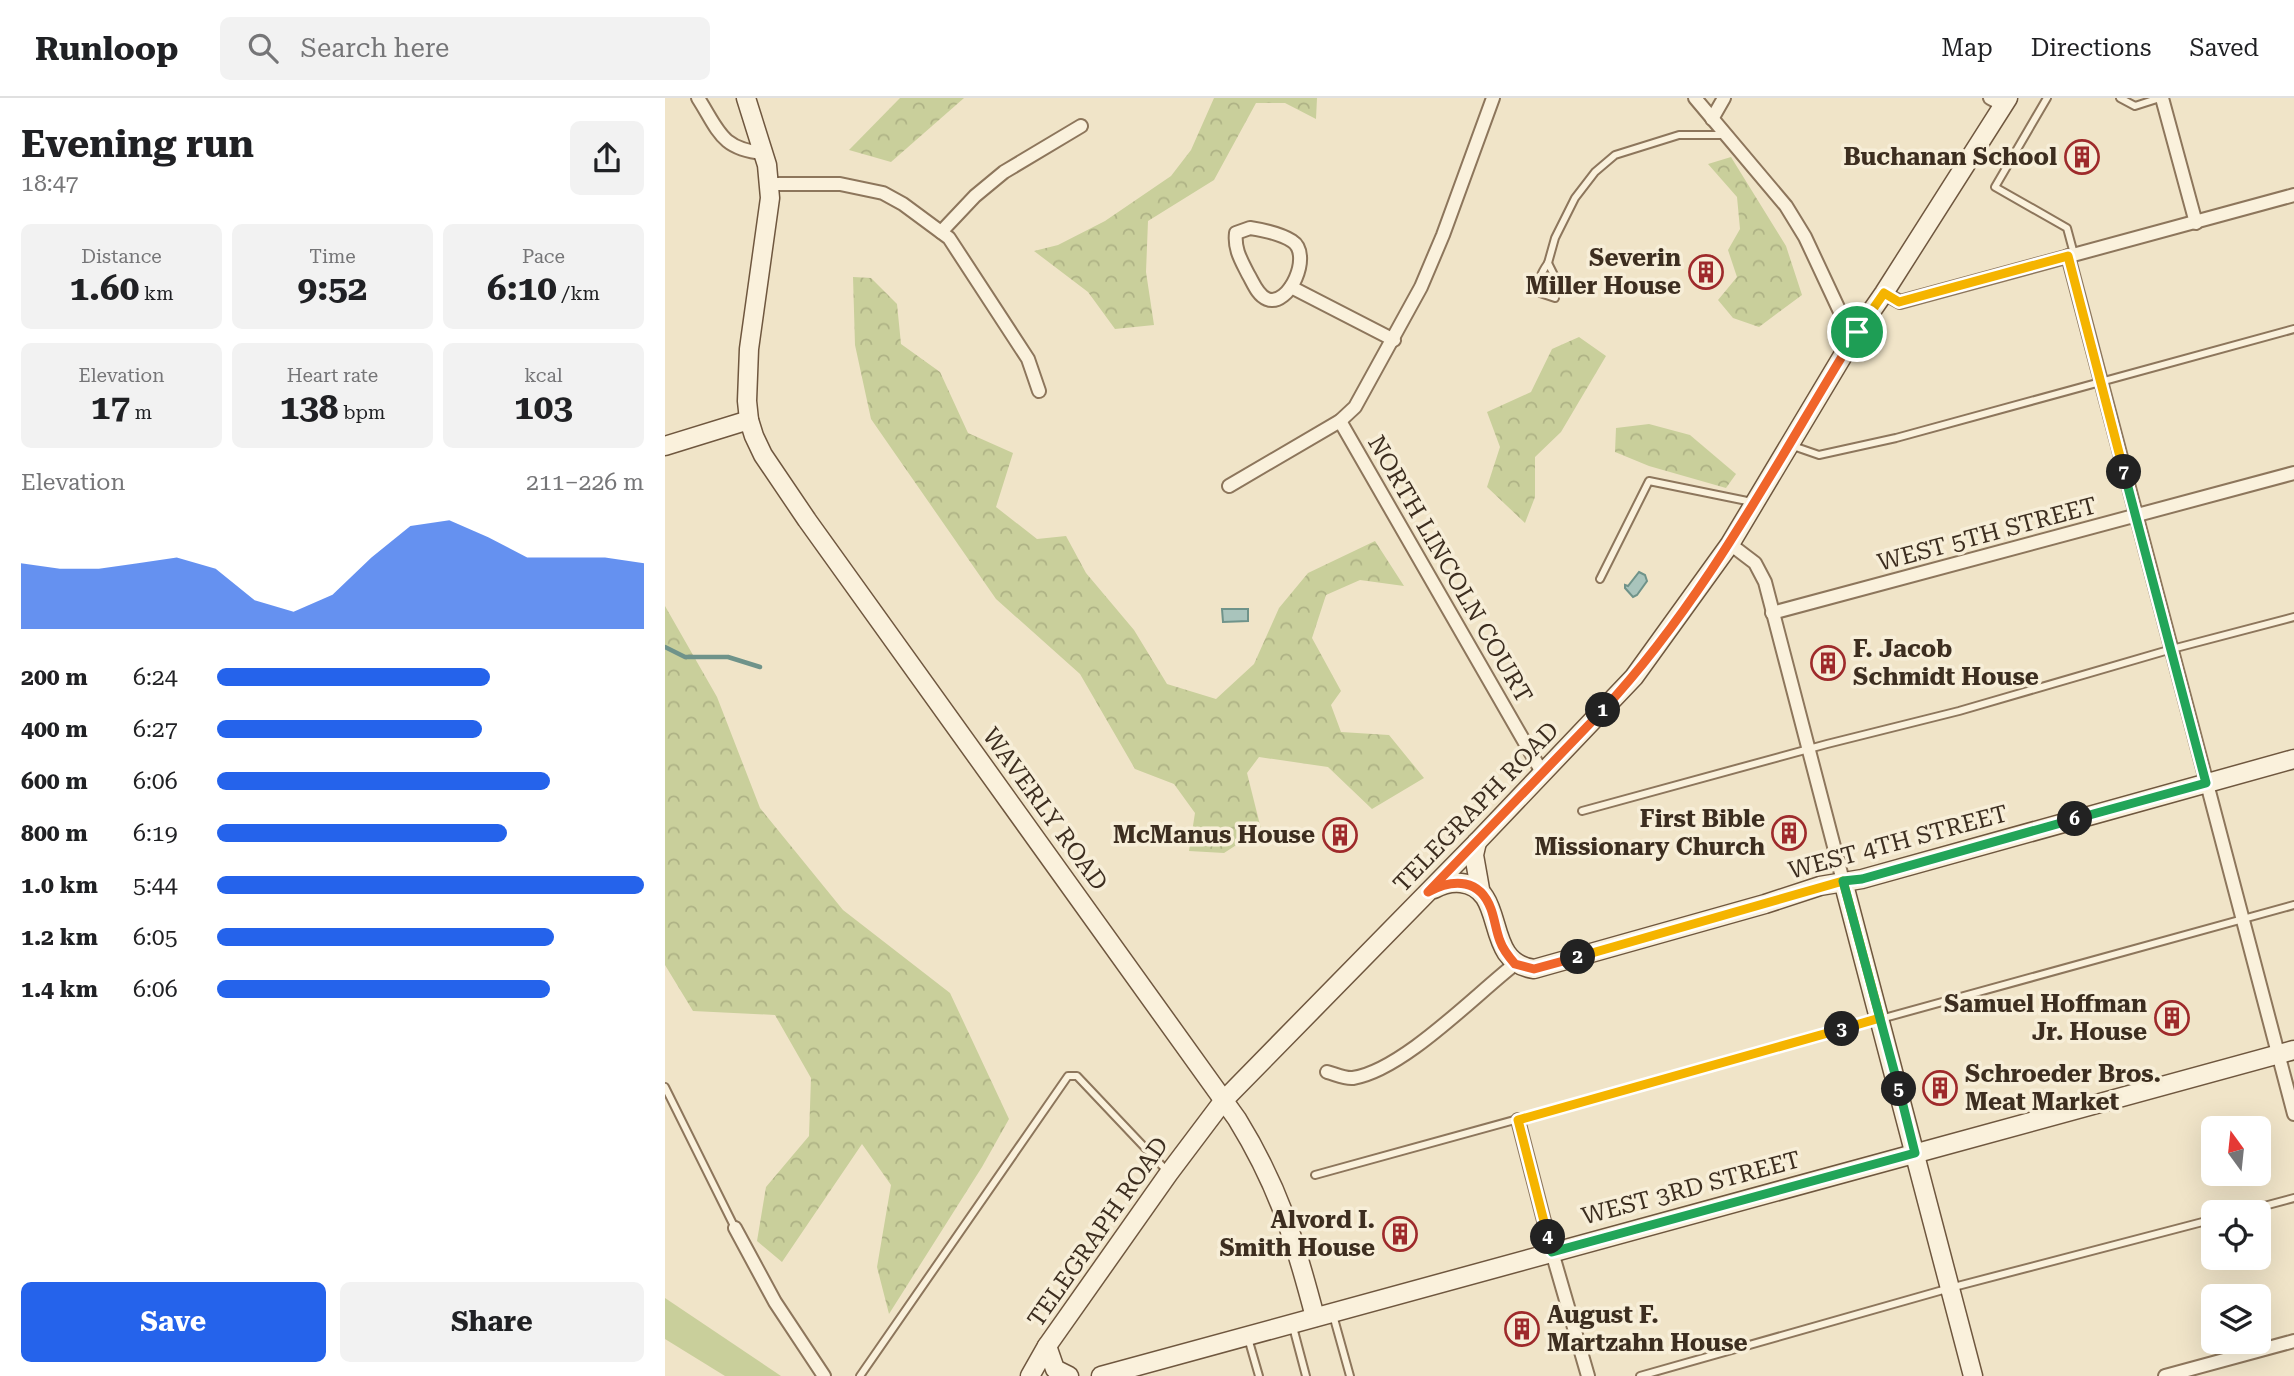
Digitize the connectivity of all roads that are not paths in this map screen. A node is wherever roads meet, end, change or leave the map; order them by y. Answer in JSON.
{"nodes":[{"id":1,"x":698,"y":98,"type":"edge"},
{"id":2,"x":745,"y":98,"type":"edge"},
{"id":3,"x":1493,"y":98,"type":"edge"},
{"id":4,"x":1695,"y":98,"type":"edge"},
{"id":5,"x":1724,"y":98,"type":"edge"},
{"id":6,"x":2047,"y":98,"type":"edge"},
{"id":7,"x":2120,"y":98,"type":"edge"},
{"id":8,"x":2161,"y":98,"type":"edge"},
{"id":9,"x":2000,"y":100,"type":"edge"},
{"id":10,"x":1712,"y":119,"type":"junction"},
{"id":11,"x":1081,"y":126,"type":"dead end"},
{"id":12,"x":1725,"y":135,"type":"junction"},
{"id":13,"x":763,"y":153,"type":"junction"},
{"id":14,"x":769,"y":184,"type":"junction"},
{"id":15,"x":2294,"y":195,"type":"edge"},
{"id":16,"x":2196,"y":223,"type":"junction"},
{"id":17,"x":941,"y":232,"type":"junction"},
{"id":18,"x":2071,"y":255,"type":"junction"},
{"id":19,"x":1548,"y":263,"type":"junction"},
{"id":20,"x":1291,"y":287,"type":"junction"},
{"id":21,"x":1884,"y":293,"type":"junction"},
{"id":22,"x":2294,"y":329,"type":"edge"},
{"id":23,"x":1857,"y":332,"type":"junction"},
{"id":24,"x":1394,"y":340,"type":"junction"},
{"id":25,"x":2102,"y":383,"type":"junction"},
{"id":26,"x":1039,"y":391,"type":"dead end"},
{"id":27,"x":750,"y":420,"type":"junction"},
{"id":28,"x":1340,"y":421,"type":"junction"},
{"id":29,"x":1788,"y":444,"type":"junction"},
{"id":30,"x":665,"y":446,"type":"edge"},
{"id":31,"x":2294,"y":473,"type":"edge"},
{"id":32,"x":1229,"y":486,"type":"dead end"},
{"id":33,"x":1754,"y":503,"type":"junction"},
{"id":34,"x":2135,"y":515,"type":"junction"},
{"id":35,"x":1730,"y":544,"type":"junction"},
{"id":36,"x":1600,"y":579,"type":"dead end"},
{"id":37,"x":1772,"y":613,"type":"junction"},
{"id":38,"x":2294,"y":617,"type":"edge"},
{"id":39,"x":2172,"y":649,"type":"junction"},
{"id":40,"x":1807,"y":750,"type":"junction"},
{"id":41,"x":2294,"y":759,"type":"edge"},
{"id":42,"x":1543,"y":774,"type":"junction"},
{"id":43,"x":2206,"y":783,"type":"junction"},
{"id":44,"x":1583,"y":811,"type":"dead end"},
{"id":45,"x":1477,"y":842,"type":"junction"},
{"id":46,"x":1843,"y":881,"type":"junction"},
{"id":47,"x":1480,"y":889,"type":"junction"},
{"id":48,"x":1428,"y":892,"type":"junction"},
{"id":49,"x":2294,"y":905,"type":"edge"},
{"id":50,"x":2242,"y":919,"type":"junction"},
{"id":51,"x":1515,"y":964,"type":"junction"},
{"id":52,"x":1880,"y":1018,"type":"junction"},
{"id":53,"x":2286,"y":1052,"type":"edge"},
{"id":54,"x":1327,"y":1072,"type":"dead end"},
{"id":55,"x":665,"y":1087,"type":"edge"},
{"id":56,"x":1224,"y":1100,"type":"junction"},
{"id":57,"x":2294,"y":1114,"type":"edge"},
{"id":58,"x":1518,"y":1120,"type":"junction"},
{"id":59,"x":1915,"y":1153,"type":"junction"},
{"id":60,"x":1168,"y":1173,"type":"junction"},
{"id":61,"x":1315,"y":1175,"type":"dead end"},
{"id":62,"x":2294,"y":1198,"type":"edge"},
{"id":63,"x":2271,"y":1204,"type":"edge"},
{"id":64,"x":2201,"y":1222,"type":"edge"},
{"id":65,"x":735,"y":1228,"type":"joint"},
{"id":66,"x":1552,"y":1252,"type":"junction"},
{"id":67,"x":1950,"y":1288,"type":"junction"},
{"id":68,"x":1324,"y":1315,"type":"junction"},
{"id":69,"x":1293,"y":1324,"type":"junction"},
{"id":70,"x":1248,"y":1336,"type":"junction"},
{"id":71,"x":2294,"y":1341,"type":"edge"},
{"id":72,"x":1047,"y":1346,"type":"junction"},
{"id":73,"x":824,"y":1376,"type":"edge"},
{"id":74,"x":860,"y":1376,"type":"edge"},
{"id":75,"x":1030,"y":1376,"type":"edge"},
{"id":76,"x":1069,"y":1376,"type":"edge"},
{"id":77,"x":1101,"y":1376,"type":"edge"},
{"id":78,"x":1259,"y":1376,"type":"edge"},
{"id":79,"x":1306,"y":1376,"type":"edge"},
{"id":80,"x":1350,"y":1376,"type":"edge"},
{"id":81,"x":1588,"y":1376,"type":"edge"},
{"id":82,"x":1640,"y":1376,"type":"edge"},
{"id":83,"x":1973,"y":1376,"type":"edge"},
{"id":84,"x":2165,"y":1376,"type":"edge"}],
"edges":[{"from":1,"to":13,"type":"street"},
{"from":2,"to":13,"type":"street","name":"WAVERLY ROAD"},
{"from":3,"to":24,"type":"street"},
{"from":4,"to":10,"type":"street"},
{"from":5,"to":10,"type":"street"},
{"from":6,"to":18,"type":"lane"},
{"from":7,"to":8,"type":"lane"},
{"from":8,"to":16,"type":"street"},
{"from":9,"to":21,"type":"street","name":"TELEGRAPH ROAD"},
{"from":10,"to":12,"type":"street"},
{"from":11,"to":17,"type":"street"},
{"from":12,"to":19,"type":"lane"},
{"from":12,"to":23,"type":"street"},
{"from":13,"to":14,"type":"street","name":"WAVERLY ROAD"},
{"from":14,"to":17,"type":"street"},
{"from":14,"to":27,"type":"street","name":"WAVERLY ROAD"},
{"from":15,"to":16,"type":"street"},
{"from":16,"to":18,"type":"street"},
{"from":17,"to":26,"type":"street"},
{"from":18,"to":21,"type":"street"},
{"from":18,"to":25,"type":"street"},
{"from":19,"to":19,"type":"lane"},
{"from":20,"to":20,"type":"street"},
{"from":20,"to":24,"type":"street"},
{"from":21,"to":23,"type":"street","name":"TELEGRAPH ROAD"},
{"from":22,"to":25,"type":"lane"},
{"from":23,"to":29,"type":"street","name":"TELEGRAPH ROAD"},
{"from":24,"to":28,"type":"street"},
{"from":25,"to":29,"type":"lane"},
{"from":25,"to":34,"type":"street"},
{"from":27,"to":30,"type":"street"},
{"from":27,"to":56,"type":"street","name":"WAVERLY ROAD"},
{"from":28,"to":32,"type":"street"},
{"from":28,"to":42,"type":"street","name":"NORTH LINCOLN COURT"},
{"from":29,"to":33,"type":"street","name":"TELEGRAPH ROAD"},
{"from":31,"to":34,"type":"street","name":"WEST 5TH STREET"},
{"from":33,"to":35,"type":"street","name":"TELEGRAPH ROAD"},
{"from":33,"to":36,"type":"lane"},
{"from":34,"to":37,"type":"street","name":"WEST 5TH STREET"},
{"from":34,"to":39,"type":"street"},
{"from":35,"to":37,"type":"street"},
{"from":35,"to":42,"type":"street","name":"TELEGRAPH ROAD"},
{"from":37,"to":40,"type":"street"},
{"from":38,"to":39,"type":"lane"},
{"from":39,"to":40,"type":"lane"},
{"from":39,"to":43,"type":"street"},
{"from":40,"to":44,"type":"lane"},
{"from":40,"to":46,"type":"street"},
{"from":41,"to":43,"type":"street","name":"WEST 4TH STREET"},
{"from":42,"to":45,"type":"street","name":"TELEGRAPH ROAD"},
{"from":43,"to":46,"type":"street","name":"WEST 4TH STREET"},
{"from":43,"to":50,"type":"street"},
{"from":45,"to":47,"type":"street"},
{"from":45,"to":48,"type":"street","name":"TELEGRAPH ROAD"},
{"from":46,"to":51,"type":"street","name":"WEST 4TH STREET"},
{"from":46,"to":52,"type":"street"},
{"from":47,"to":48,"type":"street"},
{"from":47,"to":51,"type":"street"},
{"from":48,"to":56,"type":"street","name":"TELEGRAPH ROAD"},
{"from":49,"to":50,"type":"lane"},
{"from":50,"to":52,"type":"lane"},
{"from":50,"to":53,"type":"street"},
{"from":51,"to":54,"type":"street"},
{"from":52,"to":58,"type":"lane"},
{"from":52,"to":59,"type":"street"},
{"from":53,"to":57,"type":"street"},
{"from":53,"to":59,"type":"street","name":"WEST 3RD STREET"},
{"from":55,"to":65,"type":"lane"},
{"from":56,"to":60,"type":"street","name":"TELEGRAPH ROAD"},
{"from":56,"to":68,"type":"street","name":"WAVERLY ROAD"},
{"from":58,"to":61,"type":"lane"},
{"from":58,"to":66,"type":"street"},
{"from":59,"to":66,"type":"street","name":"WEST 3RD STREET"},
{"from":59,"to":67,"type":"street"},
{"from":60,"to":72,"type":"street","name":"TELEGRAPH ROAD"},
{"from":60,"to":74,"type":"lane"},
{"from":62,"to":63,"type":"lane"},
{"from":64,"to":67,"type":"lane"},
{"from":65,"to":73,"type":"street"},
{"from":66,"to":68,"type":"street","name":"WEST 3RD STREET"},
{"from":66,"to":81,"type":"street"},
{"from":67,"to":82,"type":"lane"},
{"from":67,"to":83,"type":"street"},
{"from":68,"to":69,"type":"street","name":"WEST 3RD STREET"},
{"from":68,"to":80,"type":"lane"},
{"from":69,"to":70,"type":"street","name":"WEST 3RD STREET"},
{"from":69,"to":79,"type":"lane"},
{"from":70,"to":77,"type":"street","name":"WEST 3RD STREET"},
{"from":70,"to":78,"type":"lane"},
{"from":71,"to":84,"type":"street"},
{"from":72,"to":75,"type":"street","name":"TELEGRAPH ROAD"},
{"from":72,"to":76,"type":"street"}]}
